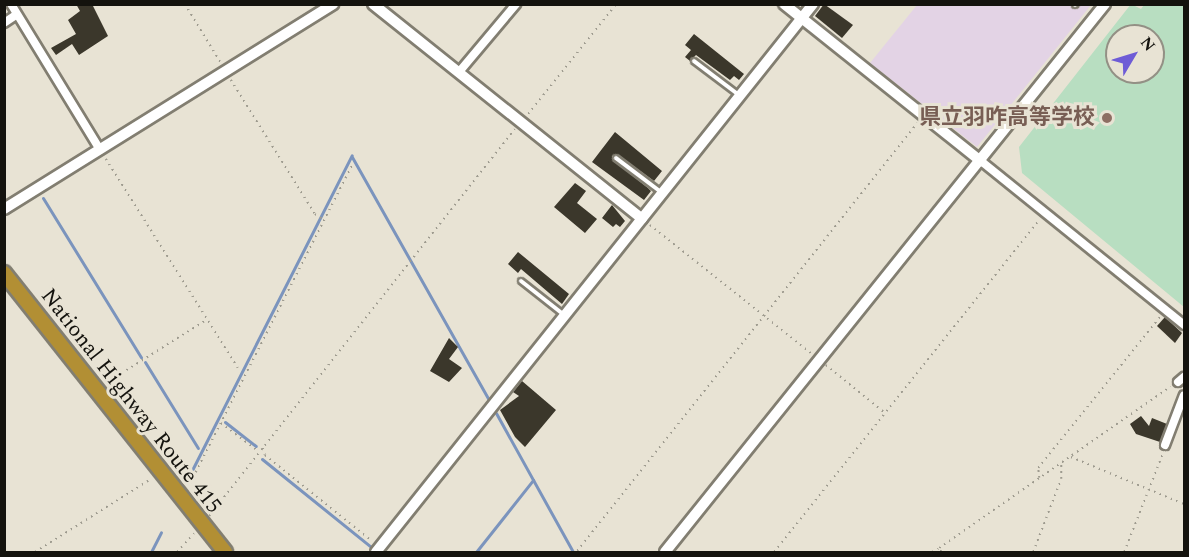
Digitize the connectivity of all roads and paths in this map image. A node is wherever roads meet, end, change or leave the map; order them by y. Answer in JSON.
{"nodes":[{"id":1,"x":10,"y":4,"type":"edge"},
{"id":2,"x":185,"y":4,"type":"edge"},
{"id":3,"x":333,"y":4,"type":"edge"},
{"id":4,"x":373,"y":4,"type":"edge"},
{"id":5,"x":516,"y":4,"type":"edge"},
{"id":6,"x":616,"y":4,"type":"edge"},
{"id":7,"x":784,"y":4,"type":"edge"},
{"id":8,"x":813,"y":4,"type":"edge"},
{"id":9,"x":1105,"y":4,"type":"edge"},
{"id":10,"x":388,"y":9,"type":"edge"},
{"id":11,"x":16,"y":15,"type":"junction"},
{"id":12,"x":802,"y":19,"type":"junction"},
{"id":13,"x":4,"y":23,"type":"edge"},
{"id":14,"x":694,"y":61,"type":"dead end"},
{"id":15,"x":226,"y":71,"type":"junction"},
{"id":16,"x":459,"y":72,"type":"junction"},
{"id":17,"x":740,"y":97,"type":"junction"},
{"id":18,"x":923,"y":115,"type":"junction"},
{"id":19,"x":521,"y":122,"type":"junction"},
{"id":20,"x":100,"y":150,"type":"junction"},
{"id":21,"x":616,"y":158,"type":"dead end"},
{"id":22,"x":981,"y":161,"type":"junction"},
{"id":23,"x":352,"y":165,"type":"dead end"},
{"id":24,"x":663,"y":193,"type":"junction"},
{"id":25,"x":4,"y":208,"type":"edge"},
{"id":26,"x":1045,"y":213,"type":"junction"},
{"id":27,"x":322,"y":219,"type":"junction"},
{"id":28,"x":642,"y":219,"type":"junction"},
{"id":29,"x":4,"y":273,"type":"edge"},
{"id":30,"x":521,"y":281,"type":"dead end"},
{"id":31,"x":1164,"y":308,"type":"junction"},
{"id":32,"x":565,"y":316,"type":"junction"},
{"id":33,"x":764,"y":316,"type":"junction"},
{"id":34,"x":206,"y":320,"type":"junction"},
{"id":35,"x":1185,"y":325,"type":"edge"},
{"id":36,"x":820,"y":361,"type":"junction"},
{"id":37,"x":238,"y":368,"type":"dead end"},
{"id":38,"x":1181,"y":380,"type":"edge"},
{"id":39,"x":95,"y":389,"type":"junction"},
{"id":40,"x":1185,"y":395,"type":"edge"},
{"id":41,"x":885,"y":413,"type":"junction"},
{"id":42,"x":221,"y":422,"type":"junction"},
{"id":43,"x":1165,"y":445,"type":"joint"},
{"id":44,"x":263,"y":446,"type":"junction"},
{"id":45,"x":258,"y":452,"type":"junction"},
{"id":46,"x":1070,"y":457,"type":"junction"},
{"id":47,"x":1061,"y":463,"type":"junction"},
{"id":48,"x":160,"y":473,"type":"junction"},
{"id":49,"x":1040,"y":479,"type":"junction"},
{"id":50,"x":1149,"y":489,"type":"junction"},
{"id":51,"x":1185,"y":504,"type":"edge"},
{"id":52,"x":213,"y":512,"type":"junction"},
{"id":53,"x":201,"y":525,"type":"junction"},
{"id":54,"x":939,"y":548,"type":"junction"},
{"id":55,"x":378,"y":550,"type":"edge"},
{"id":56,"x":577,"y":551,"type":"dead end"},
{"id":57,"x":35,"y":552,"type":"edge"},
{"id":58,"x":177,"y":552,"type":"edge"},
{"id":59,"x":225,"y":552,"type":"edge"},
{"id":60,"x":665,"y":552,"type":"edge"},
{"id":61,"x":774,"y":552,"type":"edge"},
{"id":62,"x":932,"y":552,"type":"edge"},
{"id":63,"x":941,"y":552,"type":"edge"},
{"id":64,"x":1033,"y":552,"type":"edge"},
{"id":65,"x":1124,"y":552,"type":"edge"}],
"edges":[{"from":1,"to":11,"type":"street"},
{"from":2,"to":15,"type":"path"},
{"from":3,"to":15,"type":"street"},
{"from":4,"to":10,"type":"street"},
{"from":5,"to":16,"type":"street"},
{"from":6,"to":19,"type":"path"},
{"from":7,"to":12,"type":"street"},
{"from":8,"to":12,"type":"street"},
{"from":9,"to":22,"type":"street"},
{"from":10,"to":16,"type":"street"},
{"from":11,"to":13,"type":"street"},
{"from":11,"to":20,"type":"street"},
{"from":12,"to":17,"type":"street"},
{"from":12,"to":18,"type":"street"},
{"from":14,"to":17,"type":"lane"},
{"from":15,"to":20,"type":"street"},
{"from":15,"to":27,"type":"path"},
{"from":16,"to":19,"type":"street"},
{"from":17,"to":24,"type":"street"},
{"from":18,"to":22,"type":"street"},
{"from":18,"to":33,"type":"path"},
{"from":19,"to":28,"type":"street"},
{"from":19,"to":44,"type":"path"},
{"from":20,"to":25,"type":"street"},
{"from":20,"to":34,"type":"path"},
{"from":21,"to":24,"type":"lane"},
{"from":22,"to":26,"type":"street"},
{"from":22,"to":36,"type":"street"},
{"from":23,"to":27,"type":"path"},
{"from":24,"to":28,"type":"street"},
{"from":26,"to":31,"type":"street"},
{"from":26,"to":41,"type":"path"},
{"from":27,"to":42,"type":"path"},
{"from":28,"to":32,"type":"street"},
{"from":28,"to":33,"type":"path"},
{"from":29,"to":39,"type":"highway","name":"National Highway Route 415"},
{"from":30,"to":32,"type":"lane"},
{"from":31,"to":35,"type":"street"},
{"from":31,"to":49,"type":"path"},
{"from":32,"to":55,"type":"street"},
{"from":33,"to":36,"type":"path"},
{"from":33,"to":56,"type":"path"},
{"from":34,"to":37,"type":"path"},
{"from":34,"to":39,"type":"path"},
{"from":36,"to":41,"type":"path"},
{"from":36,"to":60,"type":"street"},
{"from":38,"to":46,"type":"path"},
{"from":39,"to":48,"type":"highway","name":"National Highway Route 415"},
{"from":40,"to":43,"type":"street"},
{"from":41,"to":61,"type":"path"},
{"from":42,"to":45,"type":"path"},
{"from":42,"to":52,"type":"path"},
{"from":43,"to":50,"type":"path"},
{"from":44,"to":45,"type":"path"},
{"from":44,"to":55,"type":"path"},
{"from":45,"to":52,"type":"path"},
{"from":46,"to":47,"type":"path"},
{"from":46,"to":50,"type":"path"},
{"from":47,"to":49,"type":"path"},
{"from":47,"to":64,"type":"path"},
{"from":48,"to":53,"type":"highway","name":"National Highway Route 415"},
{"from":48,"to":57,"type":"path"},
{"from":49,"to":54,"type":"path"},
{"from":50,"to":51,"type":"path"},
{"from":50,"to":65,"type":"path"},
{"from":52,"to":53,"type":"path"},
{"from":53,"to":58,"type":"path"},
{"from":53,"to":59,"type":"highway","name":"National Highway Route 415"},
{"from":54,"to":62,"type":"path"},
{"from":54,"to":63,"type":"path"}]}
